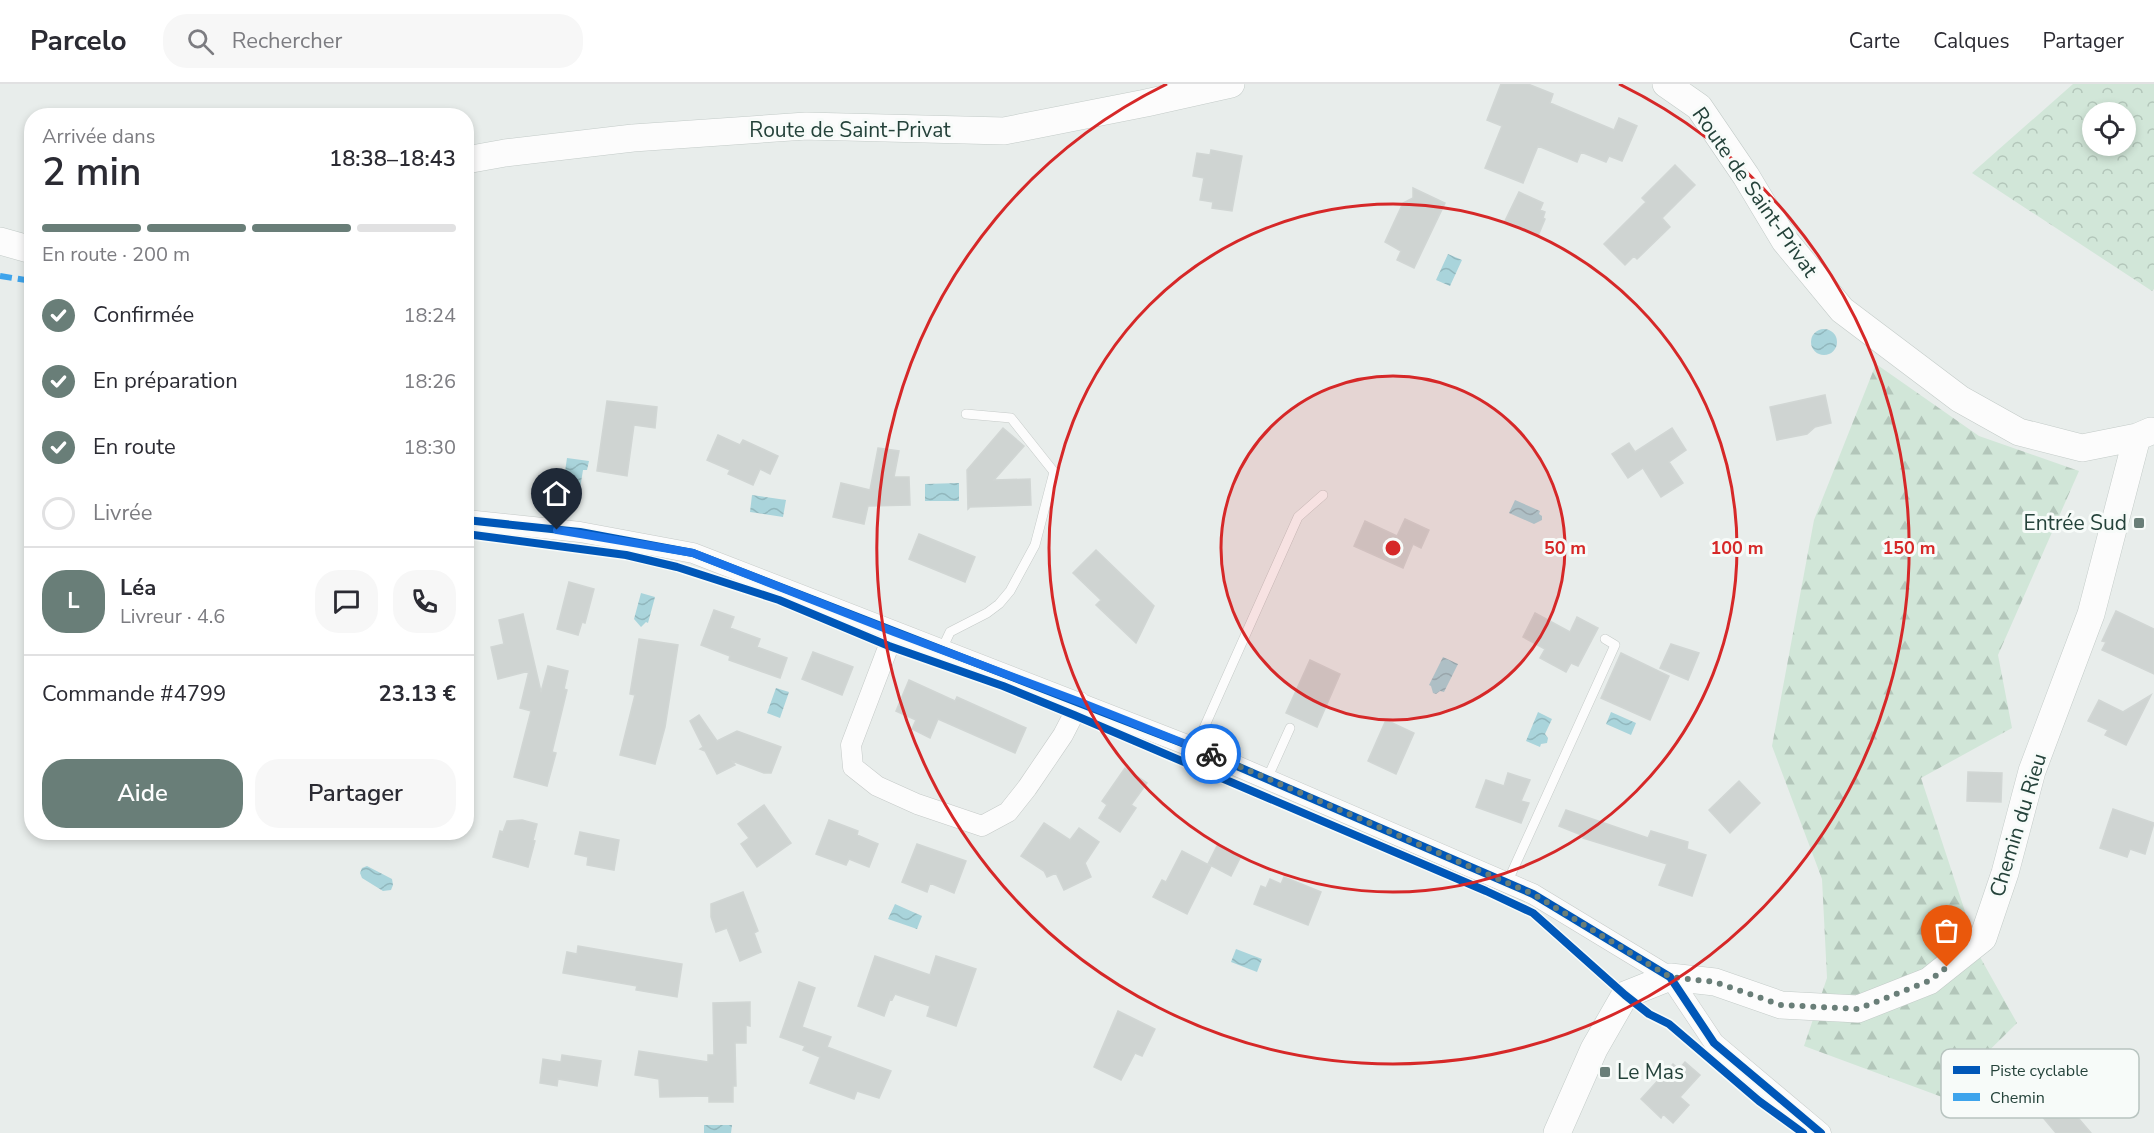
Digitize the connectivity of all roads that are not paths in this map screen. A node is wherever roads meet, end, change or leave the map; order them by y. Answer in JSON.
{"nodes":[{"id":1,"x":1231,"y":84,"type":"edge"},
{"id":2,"x":1666,"y":84,"type":"edge"},
{"id":3,"x":474,"y":159,"type":"edge"},
{"id":4,"x":0,"y":241,"type":"edge"},
{"id":5,"x":24,"y":248,"type":"edge"},
{"id":6,"x":966,"y":414,"type":"dead end"},
{"id":7,"x":2146,"y":433,"type":"edge"},
{"id":8,"x":1323,"y":495,"type":"dead end"},
{"id":9,"x":474,"y":521,"type":"edge"},
{"id":10,"x":894,"y":632,"type":"junction"},
{"id":11,"x":1605,"y":639,"type":"dead end"},
{"id":12,"x":942,"y":649,"type":"junction"},
{"id":13,"x":1080,"y":702,"type":"junction"},
{"id":14,"x":1290,"y":728,"type":"dead end"},
{"id":15,"x":1195,"y":748,"type":"junction"},
{"id":16,"x":1268,"y":779,"type":"junction"},
{"id":17,"x":1507,"y":883,"type":"junction"},
{"id":18,"x":1670,"y":977,"type":"junction"},
{"id":19,"x":1557,"y":1133,"type":"edge"},
{"id":20,"x":1821,"y":1133,"type":"edge"}],
"edges":[{"from":1,"to":3,"type":"street","name":"Route de Saint-Privat"},
{"from":2,"to":7,"type":"street","name":"Route de Saint-Privat"},
{"from":4,"to":5,"type":"street"},
{"from":6,"to":12,"type":"lane"},
{"from":7,"to":18,"type":"street","name":"Chemin du Rieu"},
{"from":8,"to":15,"type":"lane"},
{"from":9,"to":10,"type":"street"},
{"from":10,"to":12,"type":"street"},
{"from":10,"to":13,"type":"street"},
{"from":11,"to":17,"type":"lane"},
{"from":12,"to":13,"type":"street"},
{"from":13,"to":15,"type":"street"},
{"from":14,"to":16,"type":"lane"},
{"from":15,"to":16,"type":"street"},
{"from":16,"to":17,"type":"street"},
{"from":17,"to":18,"type":"street"},
{"from":18,"to":19,"type":"street","name":"Chemin du Rieu"},
{"from":18,"to":20,"type":"street"}]}
